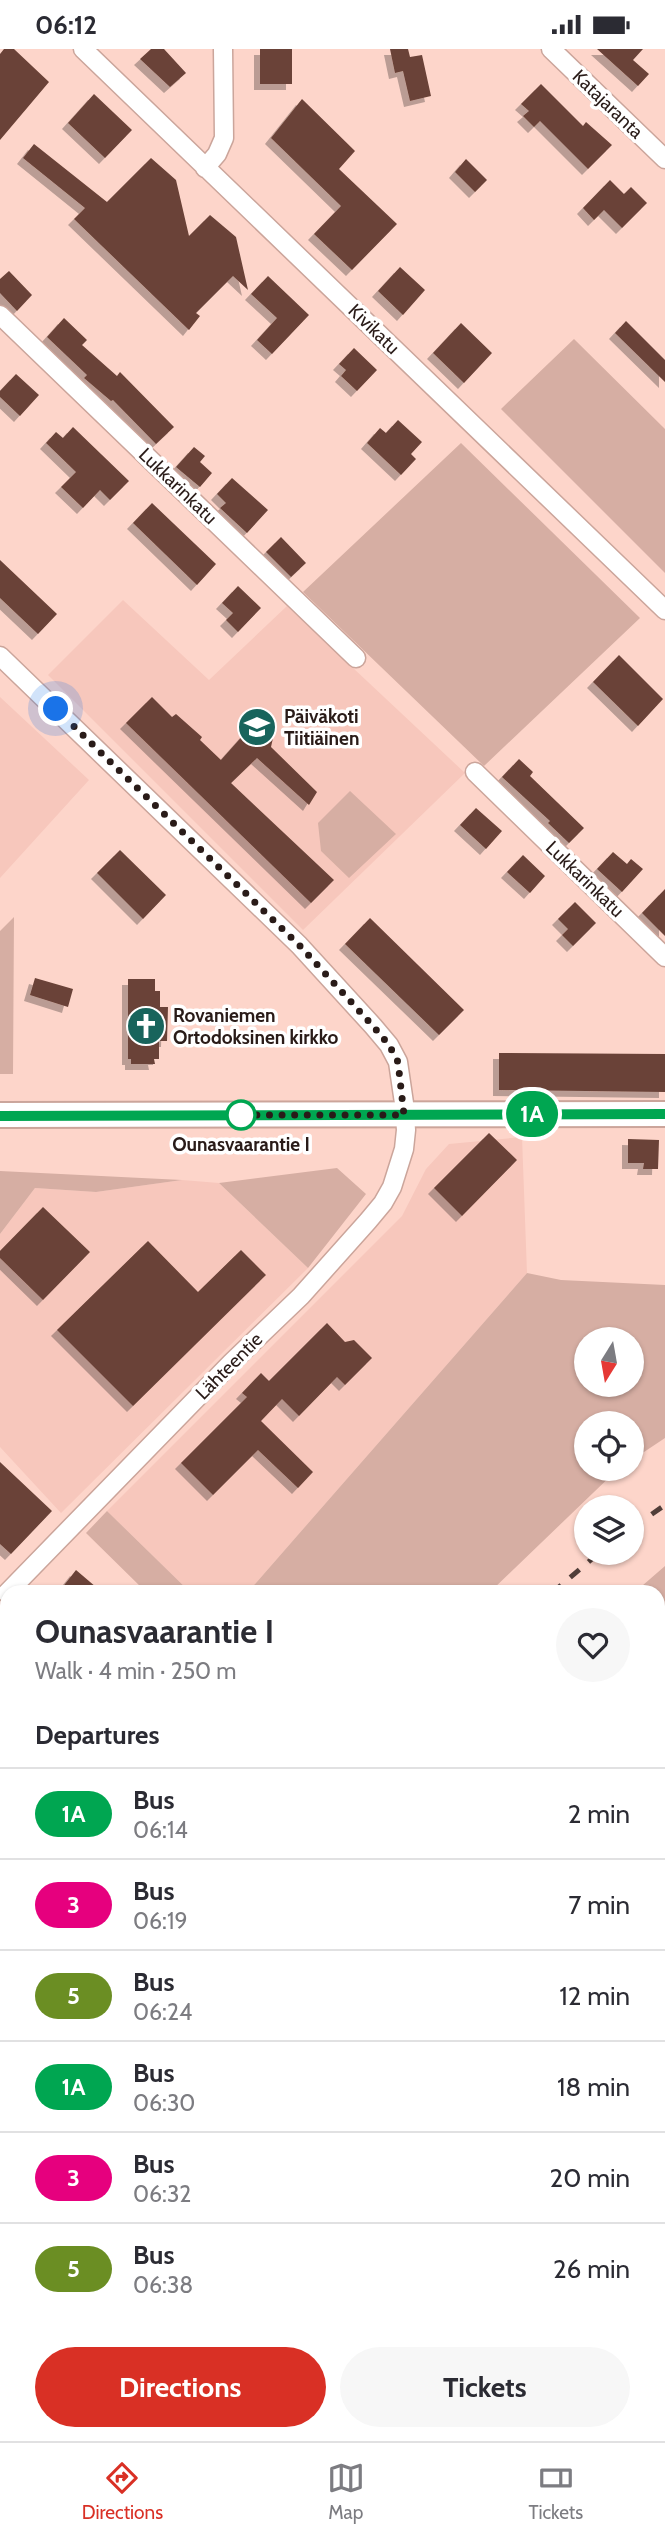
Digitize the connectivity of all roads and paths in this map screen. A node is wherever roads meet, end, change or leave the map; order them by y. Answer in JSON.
{"nodes":[{"id":1,"x":83,"y":49,"type":"edge"},
{"id":2,"x":223,"y":49,"type":"edge"},
{"id":3,"x":551,"y":49,"type":"edge"},
{"id":4,"x":665,"y":159,"type":"edge"},
{"id":5,"x":205,"y":168,"type":"junction"},
{"id":6,"x":0,"y":315,"type":"edge"},
{"id":7,"x":665,"y":610,"type":"edge"},
{"id":8,"x":0,"y":656,"type":"edge"},
{"id":9,"x":355,"y":658,"type":"dead end"},
{"id":10,"x":475,"y":772,"type":"dead end"},
{"id":11,"x":665,"y":957,"type":"edge"},
{"id":12,"x":665,"y":1114,"type":"edge"},
{"id":13,"x":0,"y":1115,"type":"edge"},
{"id":14,"x":404,"y":1115,"type":"junction"},
{"id":15,"x":15,"y":1585,"type":"edge"}],
"edges":[{"from":1,"to":5,"type":"street","name":"Kivikatu"},
{"from":2,"to":5,"type":"street"},
{"from":3,"to":4,"type":"street","name":"Katajaranta"},
{"from":5,"to":7,"type":"street","name":"Kivikatu"},
{"from":6,"to":9,"type":"street","name":"Lukkarinkatu"},
{"from":8,"to":14,"type":"street","name":"Lähteentie"},
{"from":10,"to":11,"type":"street","name":"Lukkarinkatu"},
{"from":12,"to":14,"type":"street"},
{"from":13,"to":14,"type":"street"},
{"from":14,"to":15,"type":"street","name":"Lähteentie"}]}
